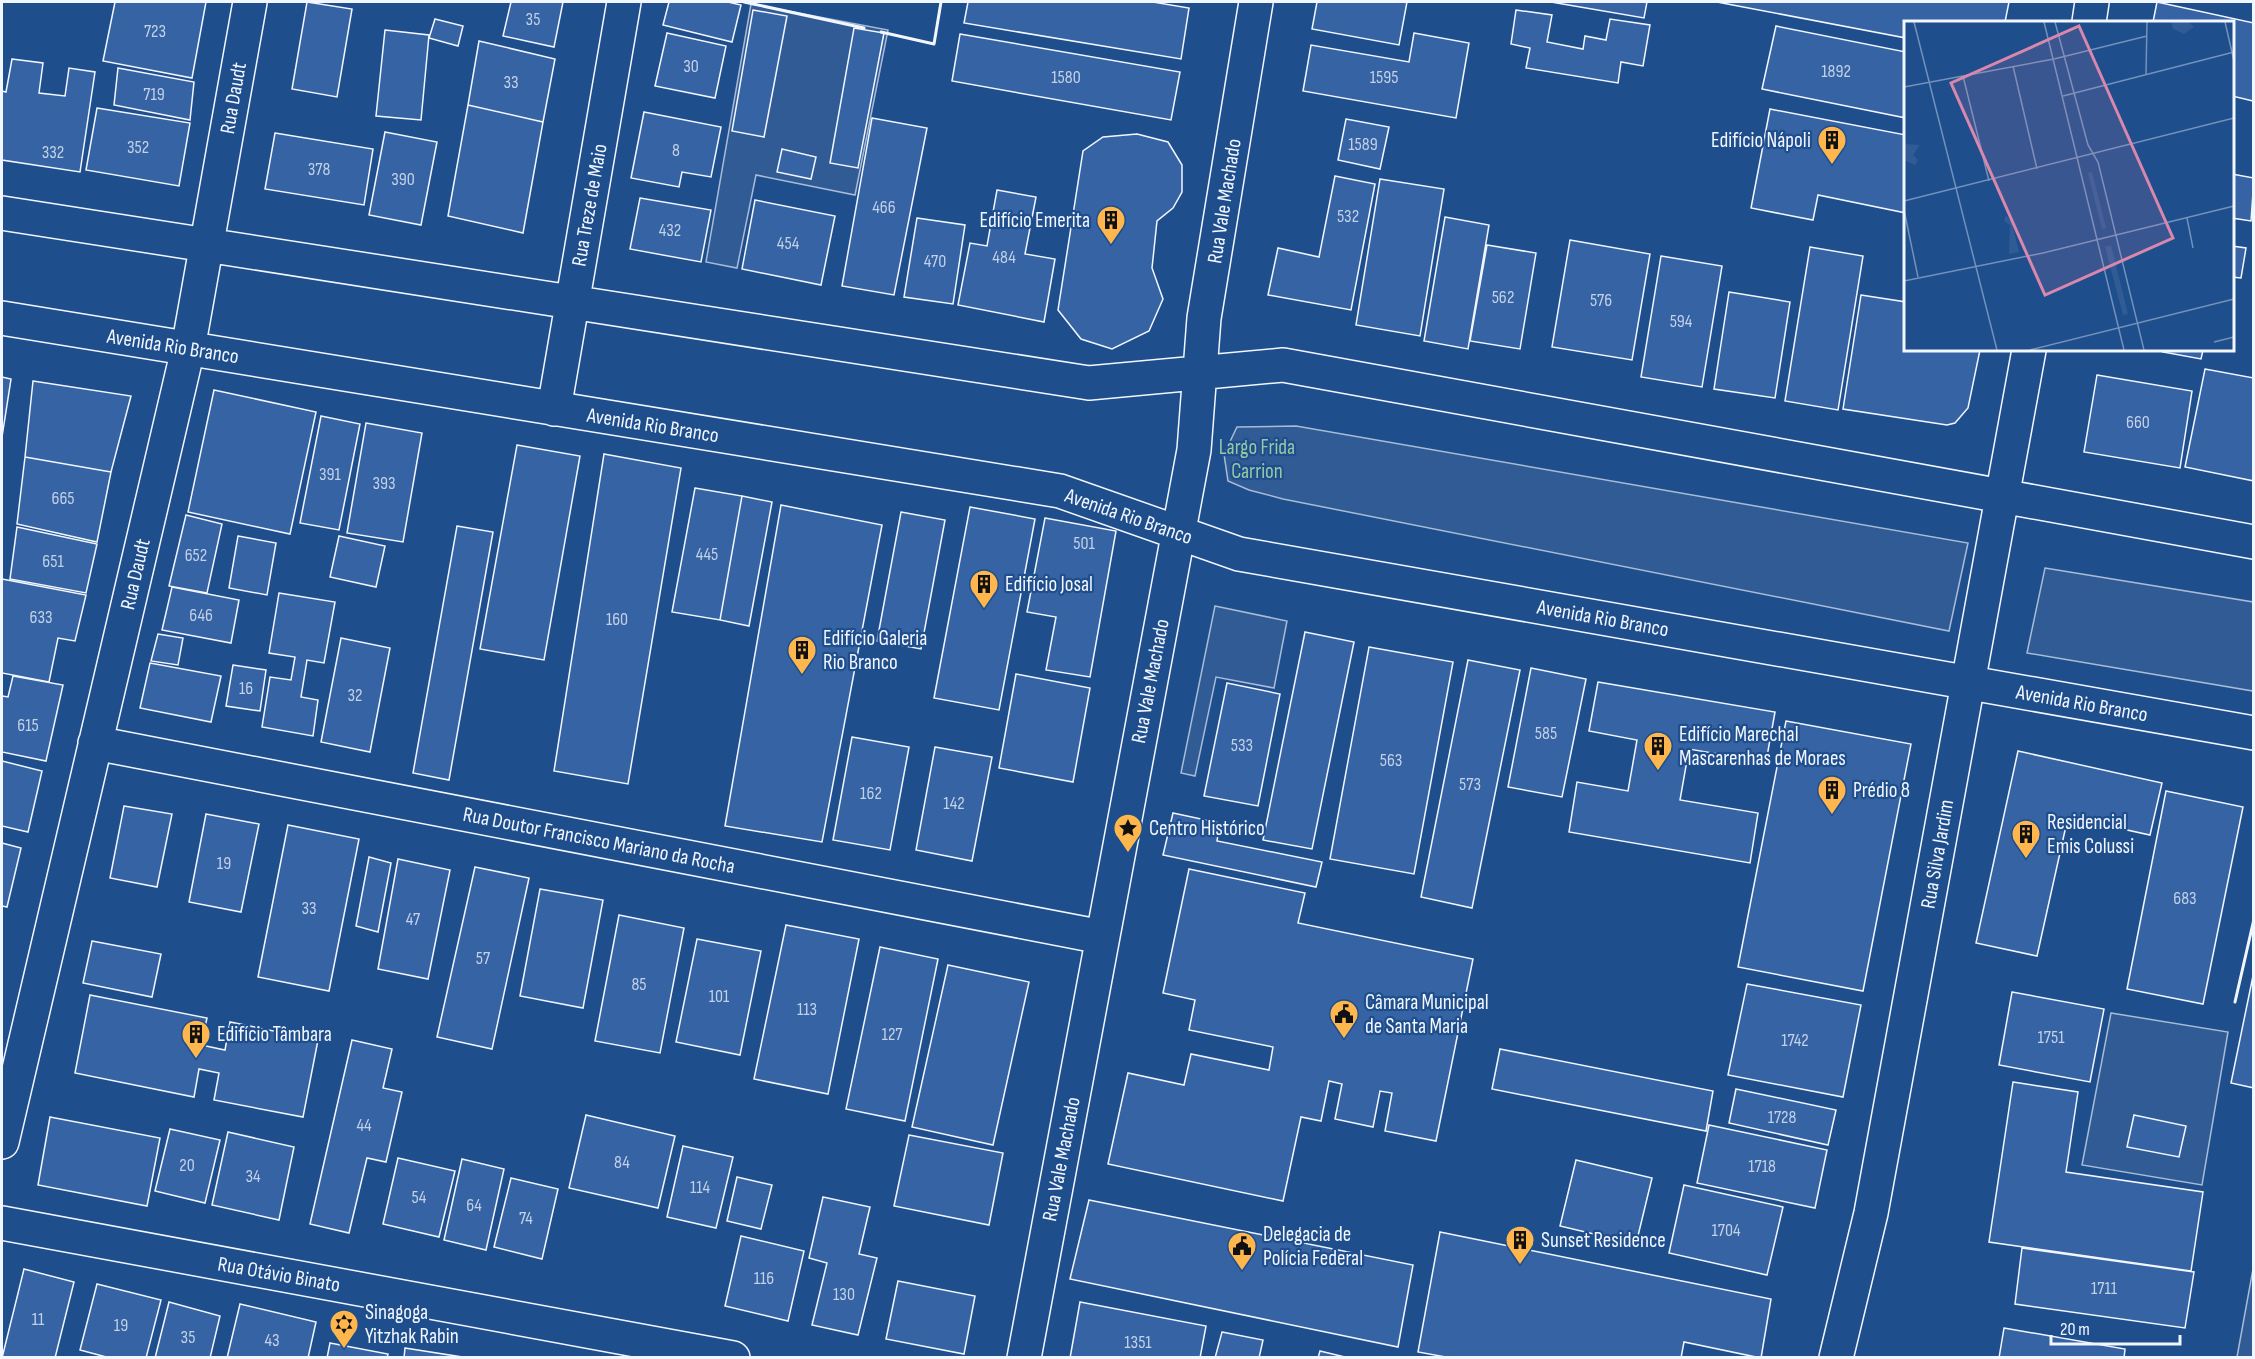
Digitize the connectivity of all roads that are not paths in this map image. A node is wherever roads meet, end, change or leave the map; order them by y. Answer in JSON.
{"nodes":[{"id":1,"x":250,"y":2,"type":"edge"},
{"id":2,"x":624,"y":2,"type":"edge"},
{"id":3,"x":1256,"y":2,"type":"edge"},
{"id":4,"x":2092,"y":2,"type":"edge"},
{"id":5,"x":2089,"y":21,"type":"edge"},
{"id":6,"x":2,"y":213,"type":"edge"},
{"id":7,"x":206,"y":245,"type":"junction"},
{"id":8,"x":573,"y":302,"type":"junction"},
{"id":9,"x":2,"y":318,"type":"edge"},
{"id":10,"x":188,"y":349,"type":"junction"},
{"id":11,"x":2029,"y":351,"type":"edge"},
{"id":12,"x":1200,"y":373,"type":"junction"},
{"id":13,"x":554,"y":408,"type":"junction"},
{"id":14,"x":2002,"y":497,"type":"junction"},
{"id":15,"x":1178,"y":532,"type":"junction"},
{"id":16,"x":2253,"y":542,"type":"edge"},
{"id":17,"x":1968,"y":683,"type":"junction"},
{"id":18,"x":2253,"y":733,"type":"edge"},
{"id":19,"x":95,"y":743,"type":"junction"},
{"id":20,"x":1102,"y":937,"type":"junction"},
{"id":21,"x":2,"y":1142,"type":"edge"},
{"id":22,"x":2,"y":1223,"type":"edge"},
{"id":23,"x":733,"y":1358,"type":"edge"},
{"id":24,"x":1024,"y":1358,"type":"edge"},
{"id":25,"x":1836,"y":1358,"type":"edge"}],
"edges":[{"from":1,"to":7,"type":"street","name":"Rua Daudt"},
{"from":2,"to":8,"type":"street","name":"Rua Treze de Maio"},
{"from":3,"to":12,"type":"street","name":"Rua Vale Machado"},
{"from":4,"to":5,"type":"street"},
{"from":6,"to":7,"type":"street"},
{"from":7,"to":8,"type":"street"},
{"from":7,"to":10,"type":"street","name":"Rua Daudt"},
{"from":8,"to":12,"type":"street"},
{"from":8,"to":13,"type":"street","name":"Rua Treze de Maio"},
{"from":9,"to":10,"type":"street","name":"Avenida Rio Branco"},
{"from":10,"to":13,"type":"street","name":"Avenida Rio Branco"},
{"from":10,"to":19,"type":"street","name":"Rua Daudt"},
{"from":11,"to":14,"type":"street","name":"Rua Silva Jardim"},
{"from":12,"to":14,"type":"street"},
{"from":12,"to":15,"type":"street","name":"Rua Vale Machado"},
{"from":13,"to":15,"type":"street","name":"Avenida Rio Branco"},
{"from":14,"to":16,"type":"street"},
{"from":14,"to":17,"type":"street","name":"Rua Silva Jardim"},
{"from":15,"to":17,"type":"street","name":"Avenida Rio Branco"},
{"from":15,"to":20,"type":"street","name":"Rua Vale Machado"},
{"from":17,"to":18,"type":"street","name":"Avenida Rio Branco"},
{"from":17,"to":25,"type":"street","name":"Rua Silva Jardim"},
{"from":19,"to":20,"type":"street","name":"Rua Doutor Francisco Mariano da Rocha"},
{"from":19,"to":21,"type":"street","name":"Rua Daudt"},
{"from":20,"to":24,"type":"street","name":"Rua Vale Machado"},
{"from":22,"to":23,"type":"street","name":"Rua Otávio Binato"}]}
